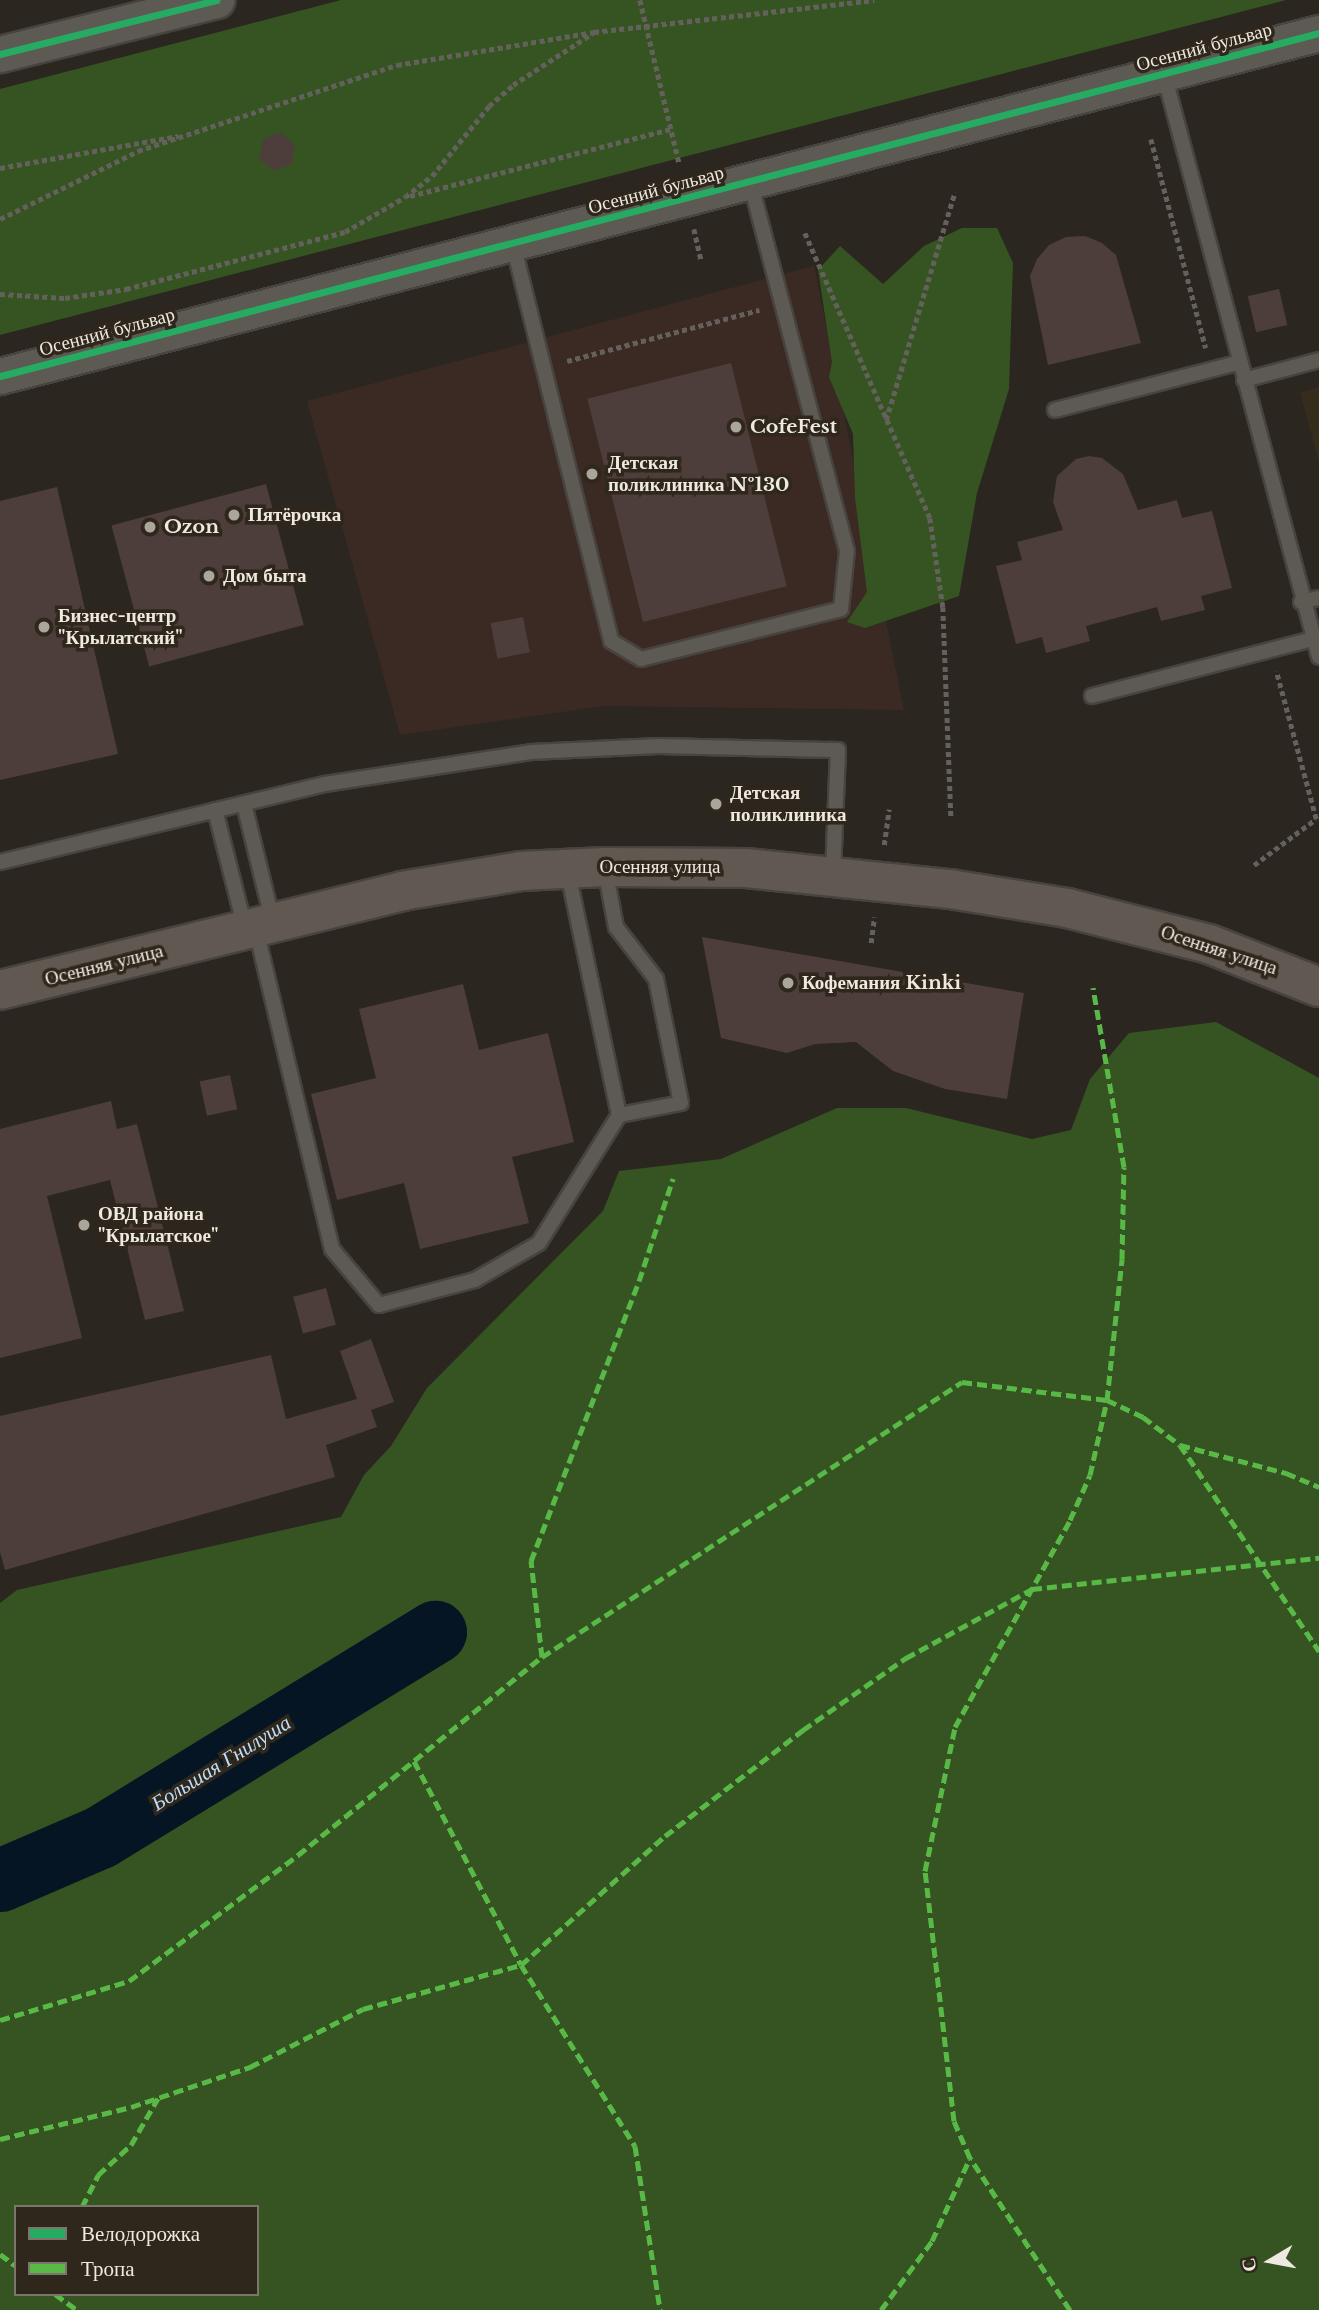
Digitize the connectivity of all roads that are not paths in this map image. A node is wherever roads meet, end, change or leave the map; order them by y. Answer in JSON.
{"nodes":[{"id":1,"x":216,"y":0,"type":"edge"},
{"id":2,"x":1319,"y":33,"type":"edge"},
{"id":3,"x":0,"y":54,"type":"edge"},
{"id":4,"x":1164,"y":74,"type":"junction"},
{"id":5,"x":750,"y":182,"type":"junction"},
{"id":6,"x":513,"y":244,"type":"junction"},
{"id":7,"x":1319,"y":360,"type":"edge"},
{"id":8,"x":1240,"y":362,"type":"junction"},
{"id":9,"x":0,"y":376,"type":"edge"},
{"id":10,"x":1244,"y":380,"type":"junction"},
{"id":11,"x":1055,"y":410,"type":"dead end"},
{"id":12,"x":1319,"y":597,"type":"edge"},
{"id":13,"x":1301,"y":602,"type":"junction"},
{"id":14,"x":1313,"y":639,"type":"junction"},
{"id":15,"x":1319,"y":657,"type":"edge"},
{"id":16,"x":1092,"y":696,"type":"dead end"},
{"id":17,"x":244,"y":804,"type":"junction"},
{"id":18,"x":215,"y":810,"type":"junction"},
{"id":19,"x":0,"y":862,"type":"edge"},
{"id":20,"x":605,"y":867,"type":"junction"},
{"id":21,"x":566,"y":868,"type":"junction"},
{"id":22,"x":832,"y":877,"type":"junction"},
{"id":23,"x":258,"y":927,"type":"junction"},
{"id":24,"x":1319,"y":987,"type":"edge"},
{"id":25,"x":0,"y":990,"type":"edge"},
{"id":26,"x":619,"y":1115,"type":"junction"}],
"edges":[{"from":1,"to":3,"type":"street"},
{"from":2,"to":4,"type":"street","name":"Осенний бульвар"},
{"from":4,"to":5,"type":"street","name":"Осенний бульвар"},
{"from":4,"to":8,"type":"lane"},
{"from":5,"to":6,"type":"street","name":"Осенний бульвар"},
{"from":5,"to":6,"type":"lane"},
{"from":6,"to":9,"type":"street","name":"Осенний бульвар"},
{"from":7,"to":10,"type":"lane"},
{"from":8,"to":10,"type":"lane"},
{"from":8,"to":11,"type":"lane"},
{"from":10,"to":13,"type":"lane"},
{"from":12,"to":13,"type":"lane"},
{"from":13,"to":14,"type":"lane"},
{"from":14,"to":15,"type":"lane"},
{"from":14,"to":16,"type":"lane"},
{"from":17,"to":18,"type":"lane"},
{"from":17,"to":22,"type":"lane"},
{"from":17,"to":23,"type":"lane"},
{"from":18,"to":19,"type":"lane"},
{"from":18,"to":23,"type":"lane"},
{"from":20,"to":21,"type":"main road","name":"Осенняя улица"},
{"from":20,"to":22,"type":"main road","name":"Осенняя улица"},
{"from":20,"to":26,"type":"lane"},
{"from":21,"to":23,"type":"main road","name":"Осенняя улица"},
{"from":21,"to":26,"type":"lane"},
{"from":22,"to":24,"type":"main road","name":"Осенняя улица"},
{"from":23,"to":25,"type":"main road","name":"Осенняя улица"},
{"from":23,"to":26,"type":"lane"}]}
